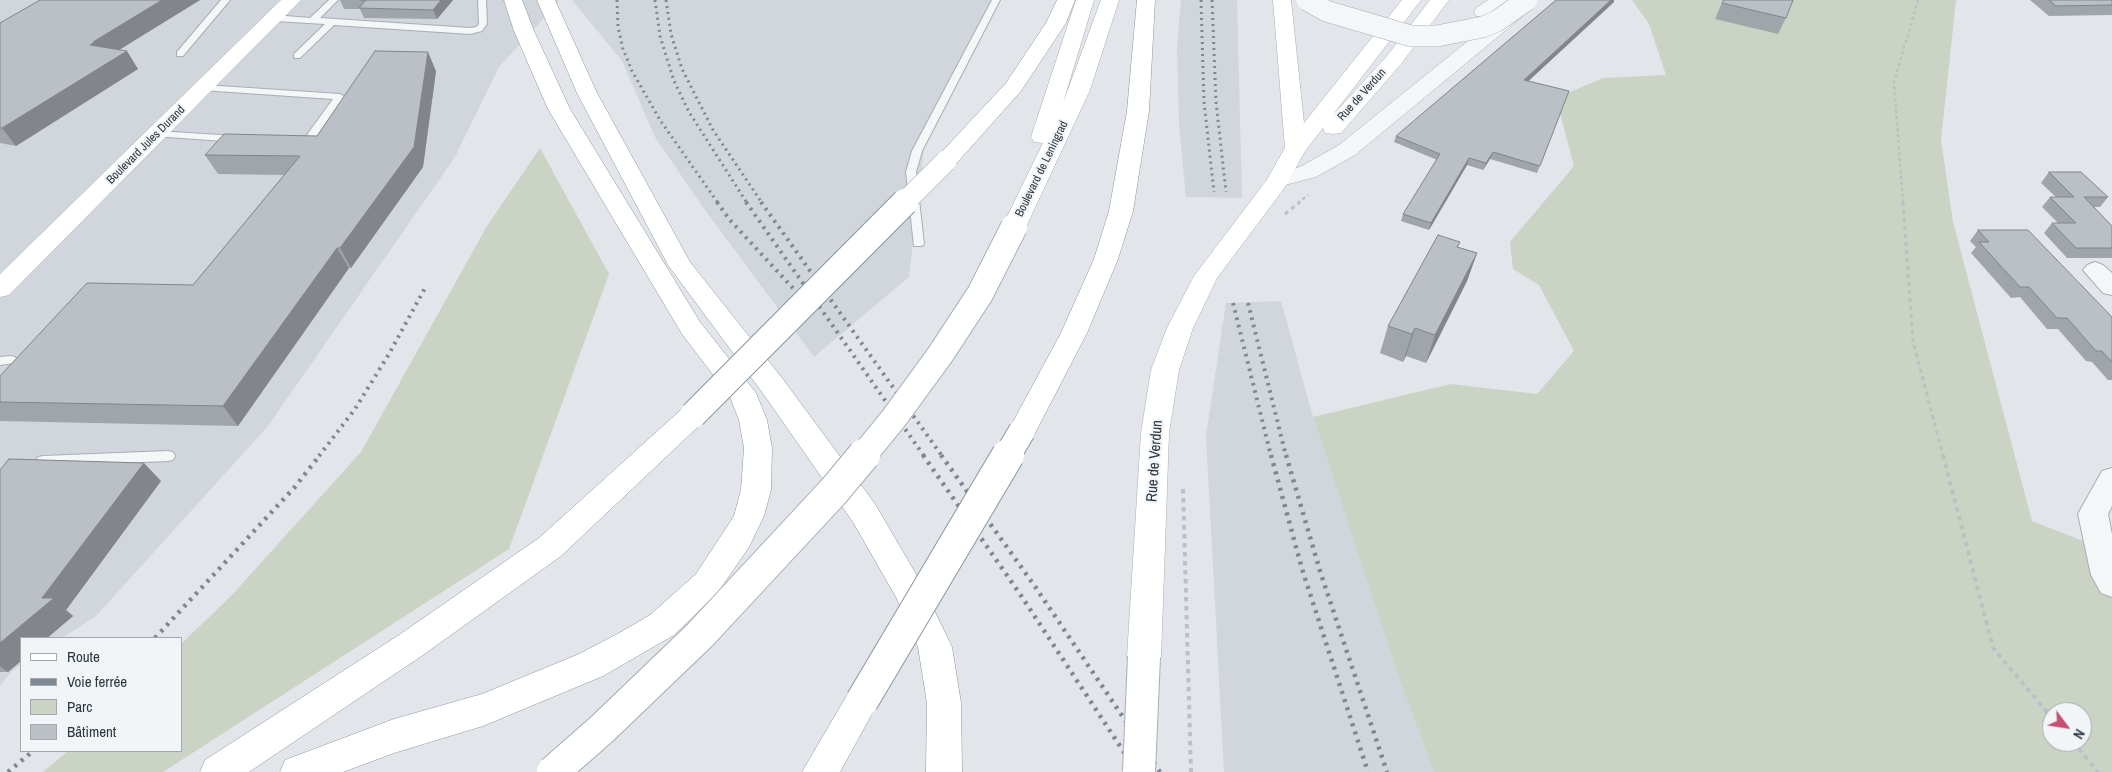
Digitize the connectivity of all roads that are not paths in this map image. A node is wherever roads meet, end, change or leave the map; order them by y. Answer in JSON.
{"nodes":[{"id":1,"x":226,"y":0,"type":"edge"},
{"id":2,"x":292,"y":0,"type":"edge"},
{"id":3,"x":334,"y":0,"type":"edge"},
{"id":4,"x":482,"y":0,"type":"edge"},
{"id":5,"x":513,"y":0,"type":"edge"},
{"id":6,"x":546,"y":0,"type":"edge"},
{"id":7,"x":996,"y":0,"type":"edge"},
{"id":8,"x":1066,"y":0,"type":"edge"},
{"id":9,"x":1085,"y":0,"type":"edge"},
{"id":10,"x":1110,"y":0,"type":"edge"},
{"id":11,"x":1146,"y":0,"type":"edge"},
{"id":12,"x":1282,"y":0,"type":"edge"},
{"id":13,"x":1307,"y":0,"type":"edge"},
{"id":14,"x":1331,"y":0,"type":"edge"},
{"id":15,"x":1412,"y":0,"type":"edge"},
{"id":16,"x":1440,"y":0,"type":"edge"},
{"id":17,"x":1501,"y":0,"type":"edge"},
{"id":18,"x":1528,"y":0,"type":"edge"},
{"id":19,"x":274,"y":18,"type":"junction"},
{"id":20,"x":312,"y":21,"type":"junction"},
{"id":21,"x":331,"y":23,"type":"junction"},
{"id":22,"x":180,"y":54,"type":"dead end"},
{"id":23,"x":297,"y":56,"type":"dead end"},
{"id":24,"x":204,"y":88,"type":"junction"},
{"id":25,"x":156,"y":134,"type":"junction"},
{"id":26,"x":250,"y":139,"type":"edge"},
{"id":27,"x":288,"y":141,"type":"edge"},
{"id":28,"x":1296,"y":148,"type":"junction"},
{"id":29,"x":1279,"y":181,"type":"junction"},
{"id":30,"x":1014,"y":227,"type":"junction"},
{"id":31,"x":918,"y":244,"type":"dead end"},
{"id":32,"x":2095,"y":270,"type":"dead end"},
{"id":33,"x":2112,"y":287,"type":"edge"},
{"id":34,"x":0,"y":289,"type":"edge"},
{"id":35,"x":168,"y":456,"type":"dead end"},
{"id":36,"x":33,"y":461,"type":"edge"},
{"id":37,"x":2112,"y":479,"type":"edge"},
{"id":38,"x":2112,"y":584,"type":"edge"},
{"id":39,"x":218,"y":772,"type":"edge"},
{"id":40,"x":298,"y":772,"type":"edge"},
{"id":41,"x":553,"y":772,"type":"edge"},
{"id":42,"x":820,"y":772,"type":"edge"},
{"id":43,"x":944,"y":772,"type":"edge"},
{"id":44,"x":1139,"y":772,"type":"edge"}],
"edges":[{"from":1,"to":22,"type":"lane"},
{"from":2,"to":19,"type":"main road","name":"Boulevard Jules Durand"},
{"from":3,"to":20,"type":"lane"},
{"from":4,"to":21,"type":"lane"},
{"from":5,"to":40,"type":"main road"},
{"from":6,"to":43,"type":"main road"},
{"from":7,"to":31,"type":"lane"},
{"from":8,"to":39,"type":"main road","bridge":true},
{"from":9,"to":30,"type":"main road","name":"Boulevard de Leningrad"},
{"from":10,"to":30,"type":"main road","name":"Boulevard de Leningrad"},
{"from":11,"to":42,"type":"main road","bridge":true},
{"from":12,"to":28,"type":"main road"},
{"from":13,"to":18,"type":"street","bridge":true},
{"from":14,"to":17,"type":"street"},
{"from":15,"to":28,"type":"main road","name":"Rue de Verdun"},
{"from":16,"to":29,"type":"main road","name":"Rue de Verdun"},
{"from":18,"to":29,"type":"street"},
{"from":19,"to":20,"type":"lane"},
{"from":19,"to":24,"type":"main road","name":"Boulevard Jules Durand"},
{"from":20,"to":21,"type":"lane"},
{"from":21,"to":23,"type":"lane"},
{"from":24,"to":25,"type":"main road","name":"Boulevard Jules Durand"},
{"from":24,"to":27,"type":"lane"},
{"from":25,"to":26,"type":"lane"},
{"from":25,"to":34,"type":"main road","name":"Boulevard Jules Durand"},
{"from":28,"to":29,"type":"main road","name":"Rue de Verdun"},
{"from":29,"to":44,"type":"main road","name":"Rue de Verdun","bridge":true},
{"from":30,"to":41,"type":"main road","bridge":true},
{"from":32,"to":33,"type":"street"},
{"from":35,"to":36,"type":"lane"},
{"from":37,"to":38,"type":"street"}]}
